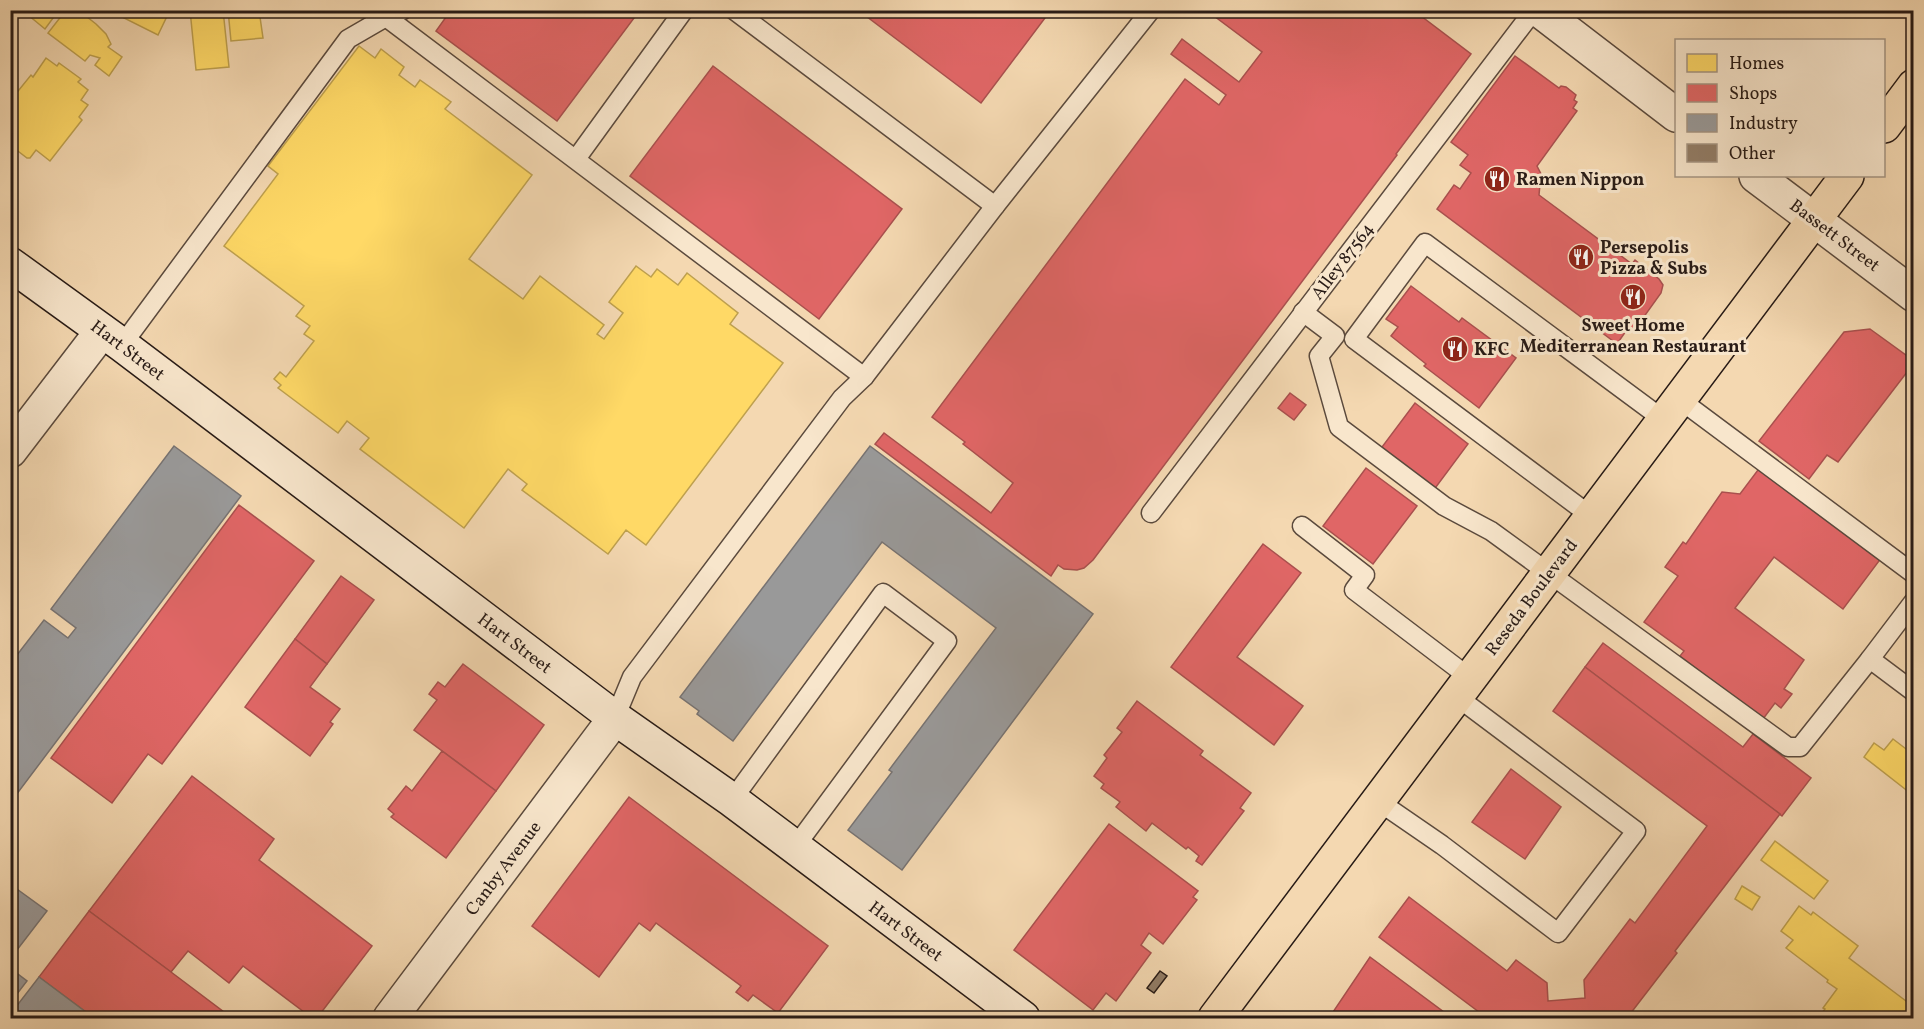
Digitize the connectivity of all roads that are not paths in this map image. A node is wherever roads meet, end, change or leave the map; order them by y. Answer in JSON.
{"nodes":[{"id":1,"x":684,"y":10,"type":"edge"},
{"id":2,"x":734,"y":10,"type":"edge"},
{"id":3,"x":1151,"y":10,"type":"edge"},
{"id":4,"x":1534,"y":10,"type":"edge"},
{"id":5,"x":1539,"y":10,"type":"edge"},
{"id":6,"x":394,"y":14,"type":"edge"},
{"id":7,"x":1914,"y":86,"type":"edge"},
{"id":8,"x":1675,"y":113,"type":"edge"},
{"id":9,"x":1885,"y":125,"type":"edge"},
{"id":10,"x":576,"y":159,"type":"junction"},
{"id":11,"x":1757,"y":177,"type":"edge"},
{"id":12,"x":1846,"y":177,"type":"edge"},
{"id":13,"x":995,"y":206,"type":"junction"},
{"id":14,"x":1814,"y":219,"type":"junction"},
{"id":15,"x":10,"y":264,"type":"edge"},
{"id":16,"x":1914,"y":295,"type":"edge"},
{"id":17,"x":1303,"y":312,"type":"junction"},
{"id":18,"x":112,"y":338,"type":"junction"},
{"id":19,"x":864,"y":377,"type":"junction"},
{"id":20,"x":1672,"y":409,"type":"junction"},
{"id":21,"x":10,"y":451,"type":"edge"},
{"id":22,"x":1151,"y":513,"type":"dead end"},
{"id":23,"x":1591,"y":516,"type":"junction"},
{"id":24,"x":1302,"y":526,"type":"dead end"},
{"id":25,"x":1549,"y":573,"type":"junction"},
{"id":26,"x":1914,"y":574,"type":"edge"},
{"id":27,"x":1914,"y":601,"type":"edge"},
{"id":28,"x":1869,"y":659,"type":"junction"},
{"id":29,"x":1463,"y":687,"type":"junction"},
{"id":30,"x":1914,"y":692,"type":"edge"},
{"id":31,"x":615,"y":718,"type":"junction"},
{"id":32,"x":732,"y":800,"type":"junction"},
{"id":33,"x":1378,"y":801,"type":"junction"},
{"id":34,"x":795,"y":848,"type":"junction"},
{"id":35,"x":390,"y":1018,"type":"edge"},
{"id":36,"x":1023,"y":1018,"type":"edge"},
{"id":37,"x":1215,"y":1018,"type":"edge"}],
"edges":[{"from":1,"to":10,"type":"lane"},
{"from":2,"to":13,"type":"lane"},
{"from":3,"to":13,"type":"lane"},
{"from":4,"to":17,"type":"lane","name":"Alley 87564"},
{"from":5,"to":8,"type":"street"},
{"from":6,"to":10,"type":"lane"},
{"from":6,"to":18,"type":"lane"},
{"from":7,"to":9,"type":"main road"},
{"from":10,"to":19,"type":"lane"},
{"from":11,"to":14,"type":"street","name":"Bassett Street"},
{"from":12,"to":14,"type":"main road","name":"Reseda Boulevard"},
{"from":13,"to":19,"type":"lane"},
{"from":14,"to":16,"type":"street","name":"Bassett Street"},
{"from":14,"to":20,"type":"main road","name":"Reseda Boulevard"},
{"from":15,"to":18,"type":"street","name":"Hart Street"},
{"from":17,"to":22,"type":"lane","name":"Alley 87564"},
{"from":17,"to":25,"type":"lane"},
{"from":18,"to":21,"type":"street"},
{"from":18,"to":31,"type":"street","name":"Hart Street"},
{"from":19,"to":31,"type":"lane"},
{"from":20,"to":23,"type":"main road","name":"Reseda Boulevard"},
{"from":20,"to":23,"type":"lane"},
{"from":20,"to":26,"type":"lane"},
{"from":23,"to":25,"type":"main road","name":"Reseda Boulevard"},
{"from":24,"to":29,"type":"lane"},
{"from":25,"to":28,"type":"lane"},
{"from":25,"to":29,"type":"main road","name":"Reseda Boulevard"},
{"from":27,"to":28,"type":"lane"},
{"from":28,"to":30,"type":"lane"},
{"from":29,"to":33,"type":"main road","name":"Reseda Boulevard"},
{"from":29,"to":33,"type":"lane"},
{"from":31,"to":32,"type":"street","name":"Hart Street"},
{"from":31,"to":35,"type":"street","name":"Canby Avenue"},
{"from":32,"to":34,"type":"street","name":"Hart Street"},
{"from":32,"to":34,"type":"lane"},
{"from":33,"to":37,"type":"main road","name":"Reseda Boulevard"},
{"from":34,"to":36,"type":"street","name":"Hart Street"}]}
